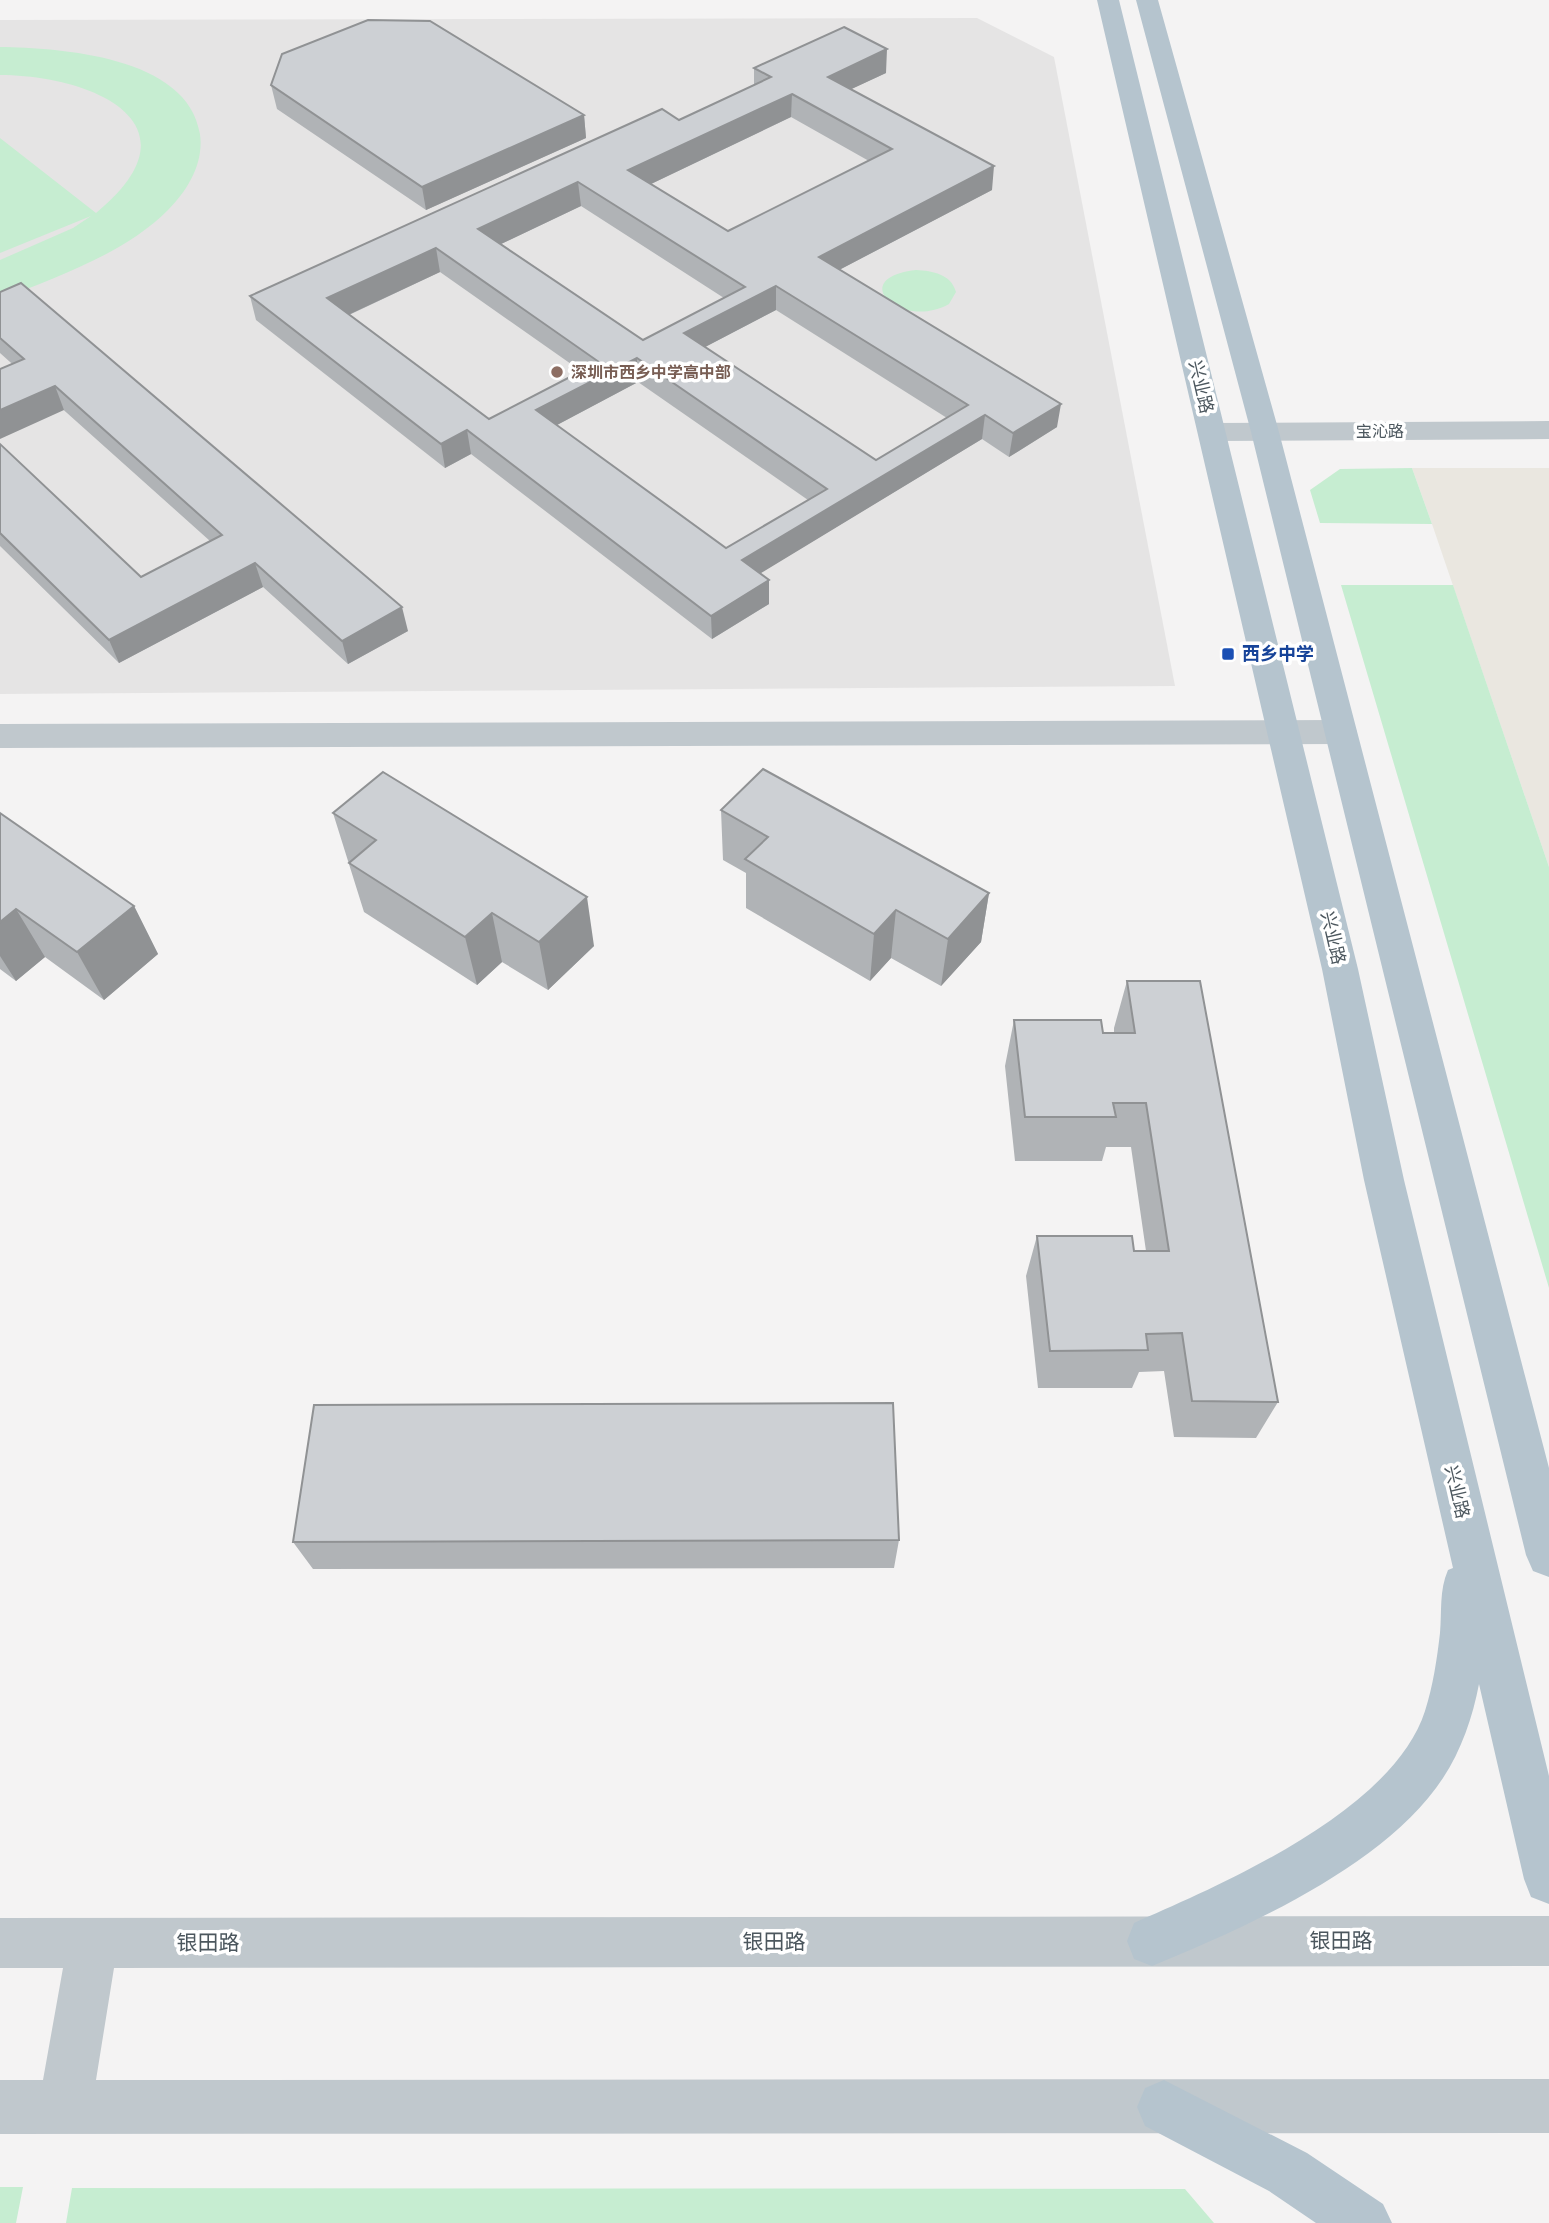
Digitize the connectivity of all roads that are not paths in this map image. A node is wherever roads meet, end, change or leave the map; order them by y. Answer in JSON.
{"nodes":[{"id":1,"x":1108,"y":0,"type":"edge"},
{"id":2,"x":1147,"y":0,"type":"edge"},
{"id":3,"x":1549,"y":430,"type":"edge"},
{"id":4,"x":1212,"y":432,"type":"junction"},
{"id":5,"x":1265,"y":432,"type":"junction"},
{"id":6,"x":1341,"y":732,"type":"junction"},
{"id":7,"x":1283,"y":733,"type":"junction"},
{"id":8,"x":0,"y":736,"type":"edge"},
{"id":9,"x":1463,"y":1518,"type":"junction"},
{"id":10,"x":1547,"y":1546,"type":"edge"},
{"id":11,"x":1549,"y":1879,"type":"edge"},
{"id":12,"x":1152,"y":1941,"type":"junction"},
{"id":13,"x":1549,"y":1941,"type":"edge"},
{"id":14,"x":0,"y":1943,"type":"edge"},
{"id":15,"x":93,"y":1943,"type":"junction"},
{"id":16,"x":1549,"y":2106,"type":"edge"},
{"id":17,"x":0,"y":2107,"type":"edge"},
{"id":18,"x":65,"y":2107,"type":"junction"},
{"id":19,"x":1164,"y":2107,"type":"junction"},
{"id":20,"x":1364,"y":2223,"type":"edge"}],
"edges":[{"from":1,"to":4,"type":"main road","name":"兴业路"},
{"from":2,"to":5,"type":"main road"},
{"from":3,"to":5,"type":"street","name":"宝沁路"},
{"from":4,"to":5,"type":"street","name":"宝沁路"},
{"from":4,"to":7,"type":"main road","name":"兴业路"},
{"from":5,"to":6,"type":"main road"},
{"from":6,"to":7,"type":"street"},
{"from":6,"to":10,"type":"main road"},
{"from":7,"to":8,"type":"street"},
{"from":7,"to":9,"type":"main road","name":"兴业路"},
{"from":9,"to":11,"type":"main road","name":"兴业路"},
{"from":9,"to":12,"type":"main road"},
{"from":12,"to":13,"type":"street","name":"银田路"},
{"from":12,"to":15,"type":"street","name":"银田路"},
{"from":14,"to":15,"type":"street","name":"银田路"},
{"from":15,"to":18,"type":"street"},
{"from":16,"to":19,"type":"street"},
{"from":17,"to":18,"type":"street"},
{"from":18,"to":19,"type":"street"},
{"from":19,"to":20,"type":"main road"}]}
